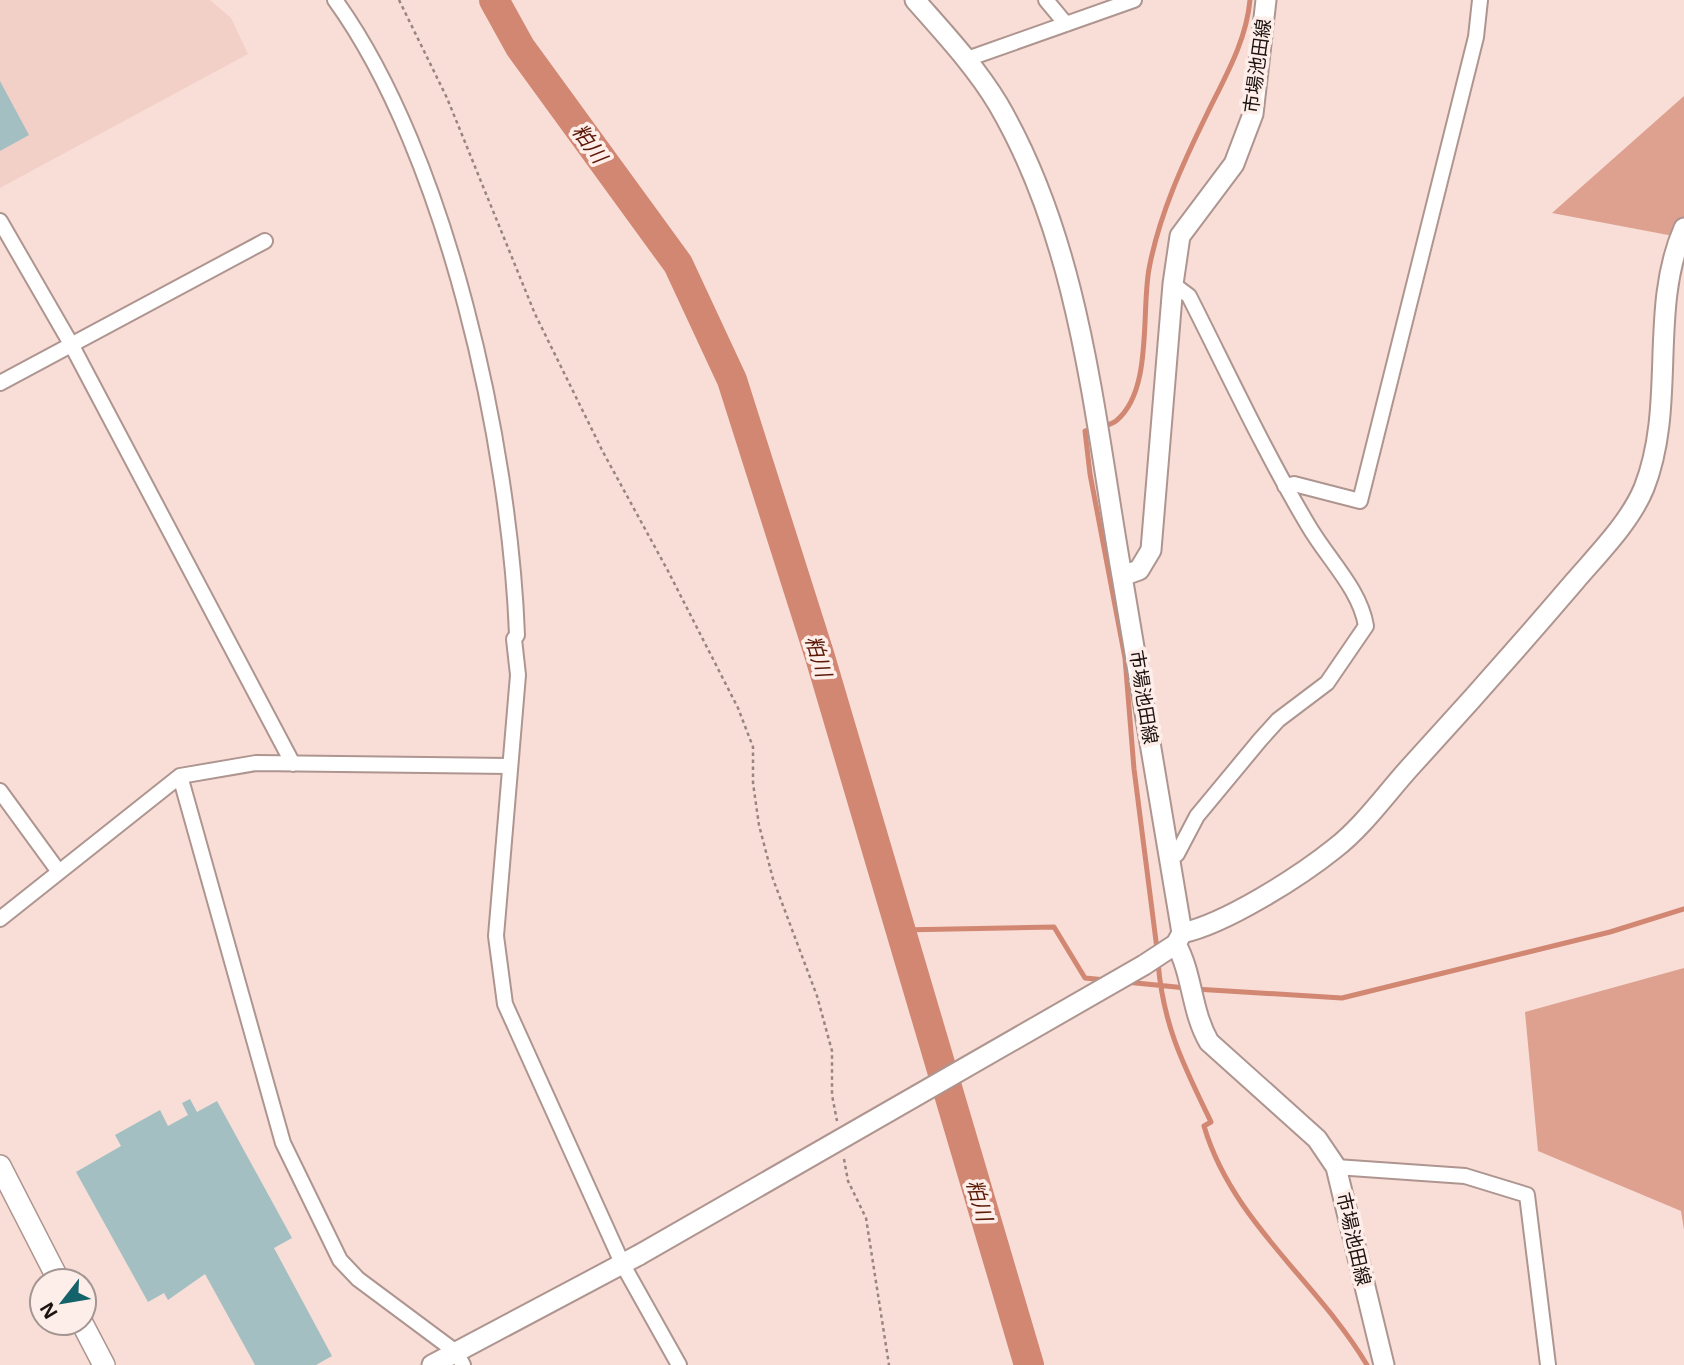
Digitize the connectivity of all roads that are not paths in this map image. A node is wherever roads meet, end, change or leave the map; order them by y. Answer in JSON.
{"nodes":[{"id":1,"x":335,"y":0,"type":"edge"},
{"id":2,"x":915,"y":0,"type":"edge"},
{"id":3,"x":1046,"y":0,"type":"edge"},
{"id":4,"x":1134,"y":0,"type":"edge"},
{"id":5,"x":1266,"y":0,"type":"edge"},
{"id":6,"x":1480,"y":0,"type":"edge"},
{"id":7,"x":1118,"y":3,"type":"edge"},
{"id":8,"x":1066,"y":24,"type":"junction"},
{"id":9,"x":967,"y":59,"type":"junction"},
{"id":10,"x":0,"y":221,"type":"edge"},
{"id":11,"x":1684,"y":228,"type":"edge"},
{"id":12,"x":265,"y":241,"type":"dead end"},
{"id":13,"x":1173,"y":284,"type":"junction"},
{"id":14,"x":71,"y":344,"type":"junction"},
{"id":15,"x":0,"y":383,"type":"edge"},
{"id":16,"x":1285,"y":486,"type":"junction"},
{"id":17,"x":1122,"y":576,"type":"junction"},
{"id":18,"x":293,"y":764,"type":"junction"},
{"id":19,"x":510,"y":766,"type":"junction"},
{"id":20,"x":180,"y":776,"type":"junction"},
{"id":21,"x":0,"y":791,"type":"edge"},
{"id":22,"x":1170,"y":859,"type":"junction"},
{"id":23,"x":59,"y":872,"type":"junction"},
{"id":24,"x":0,"y":919,"type":"edge"},
{"id":25,"x":1179,"y":939,"type":"junction"},
{"id":26,"x":0,"y":1166,"type":"edge"},
{"id":27,"x":1336,"y":1167,"type":"junction"},
{"id":28,"x":631,"y":1260,"type":"junction"},
{"id":29,"x":53,"y":1267,"type":"edge"},
{"id":30,"x":89,"y":1337,"type":"edge"},
{"id":31,"x":459,"y":1358,"type":"edge"},
{"id":32,"x":104,"y":1365,"type":"edge"},
{"id":33,"x":432,"y":1365,"type":"edge"},
{"id":34,"x":679,"y":1365,"type":"edge"},
{"id":35,"x":1384,"y":1365,"type":"edge"},
{"id":36,"x":1548,"y":1365,"type":"edge"}],
"edges":[{"from":1,"to":19,"type":"street"},
{"from":2,"to":9,"type":"street"},
{"from":3,"to":8,"type":"street"},
{"from":4,"to":7,"type":"street"},
{"from":5,"to":13,"type":"street","name":"市場池田線"},
{"from":6,"to":16,"type":"street"},
{"from":7,"to":8,"type":"street"},
{"from":8,"to":9,"type":"street"},
{"from":9,"to":17,"type":"street"},
{"from":10,"to":14,"type":"street"},
{"from":11,"to":25,"type":"street"},
{"from":12,"to":14,"type":"street"},
{"from":13,"to":16,"type":"street"},
{"from":13,"to":17,"type":"street","name":"市場池田線"},
{"from":14,"to":15,"type":"street"},
{"from":14,"to":18,"type":"street"},
{"from":16,"to":22,"type":"street"},
{"from":17,"to":22,"type":"street","name":"市場池田線"},
{"from":18,"to":19,"type":"street"},
{"from":18,"to":20,"type":"street"},
{"from":19,"to":28,"type":"street"},
{"from":20,"to":23,"type":"street"},
{"from":20,"to":31,"type":"street"},
{"from":21,"to":23,"type":"street"},
{"from":22,"to":25,"type":"street","name":"市場池田線"},
{"from":23,"to":24,"type":"street"},
{"from":25,"to":27,"type":"street","name":"市場池田線"},
{"from":25,"to":28,"type":"street","bridge":true},
{"from":26,"to":29,"type":"main road"},
{"from":27,"to":35,"type":"street","name":"市場池田線"},
{"from":27,"to":36,"type":"street"},
{"from":28,"to":31,"type":"street"},
{"from":28,"to":34,"type":"street"},
{"from":30,"to":32,"type":"main road"},
{"from":31,"to":33,"type":"street"}]}
